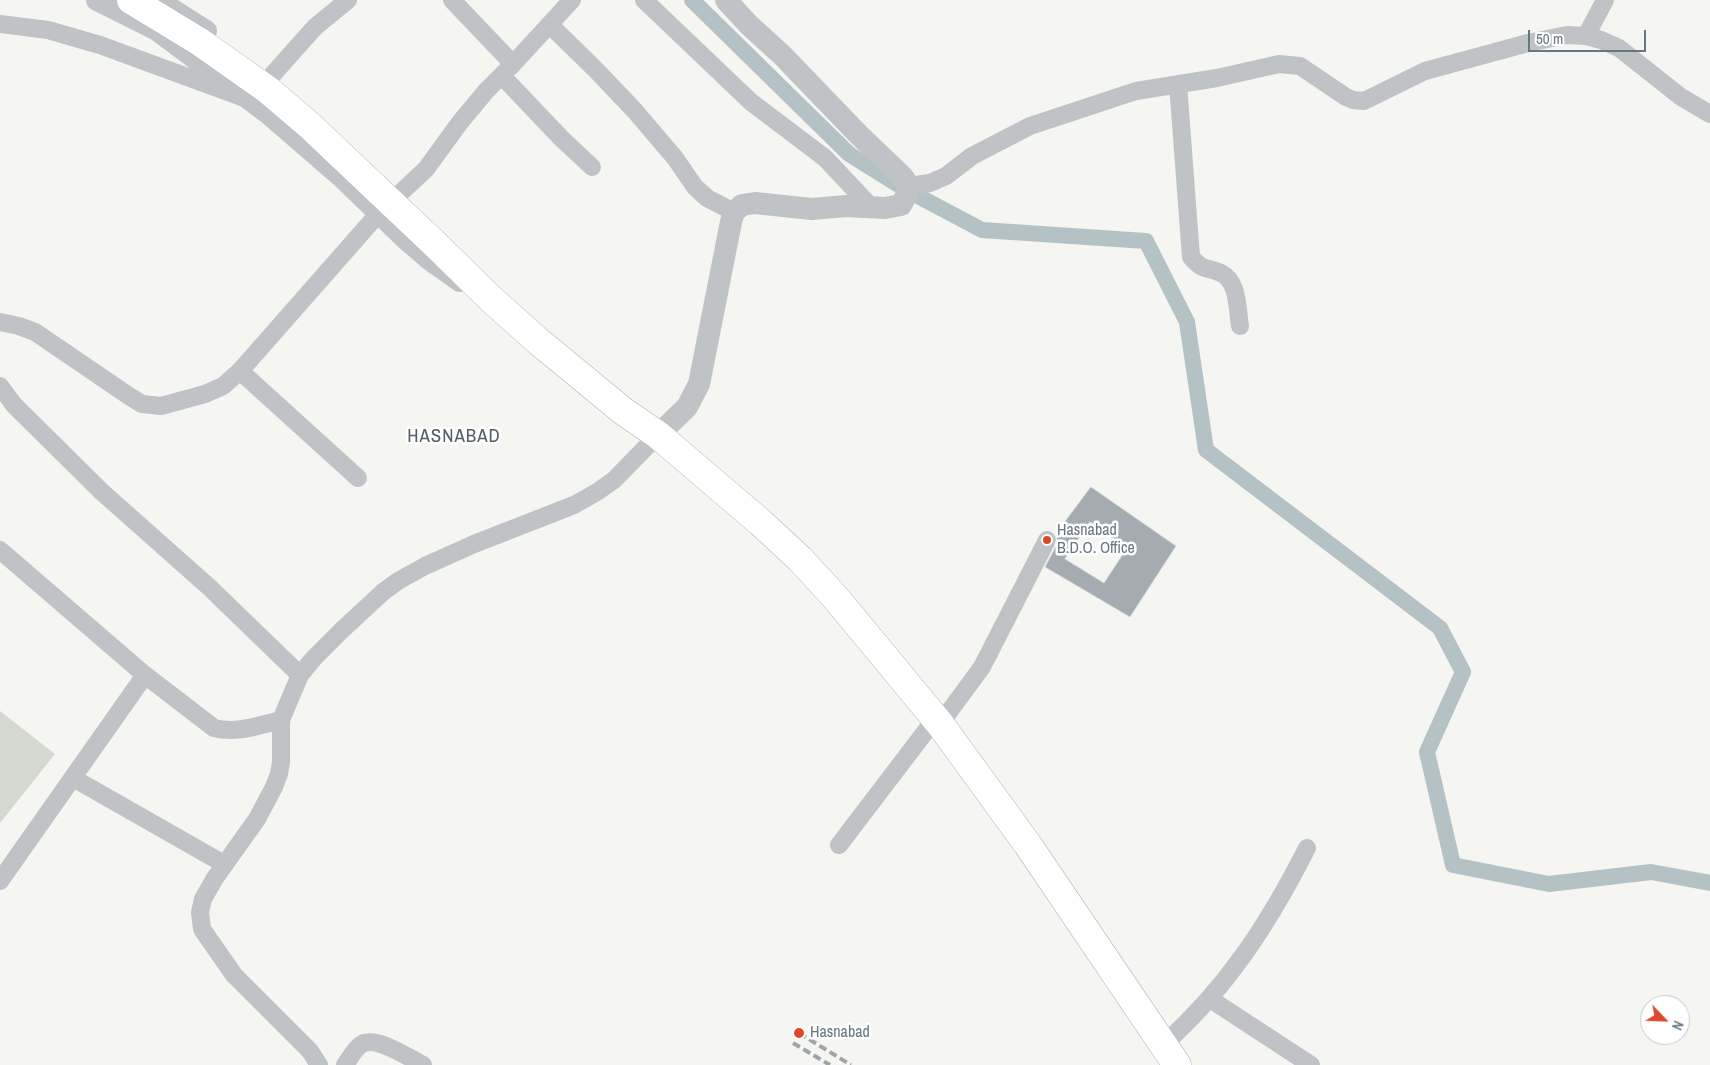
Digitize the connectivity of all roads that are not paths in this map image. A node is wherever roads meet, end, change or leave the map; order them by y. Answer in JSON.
{"nodes":[{"id":1,"x":97,"y":0,"type":"edge"},
{"id":2,"x":131,"y":0,"type":"edge"},
{"id":3,"x":157,"y":0,"type":"edge"},
{"id":4,"x":348,"y":0,"type":"edge"},
{"id":5,"x":452,"y":0,"type":"edge"},
{"id":6,"x":572,"y":0,"type":"edge"},
{"id":7,"x":644,"y":0,"type":"edge"},
{"id":8,"x":726,"y":0,"type":"edge"},
{"id":9,"x":1605,"y":0,"type":"edge"},
{"id":10,"x":0,"y":24,"type":"edge"},
{"id":11,"x":550,"y":25,"type":"junction"},
{"id":12,"x":1586,"y":36,"type":"junction"},
{"id":13,"x":508,"y":70,"type":"junction"},
{"id":14,"x":269,"y":78,"type":"junction"},
{"id":15,"x":1178,"y":84,"type":"junction"},
{"id":16,"x":250,"y":100,"type":"junction"},
{"id":17,"x":1710,"y":114,"type":"edge"},
{"id":18,"x":592,"y":167,"type":"dead end"},
{"id":19,"x":909,"y":186,"type":"junction"},
{"id":20,"x":399,"y":194,"type":"junction"},
{"id":21,"x":872,"y":208,"type":"junction"},
{"id":22,"x":734,"y":212,"type":"junction"},
{"id":23,"x":379,"y":213,"type":"junction"},
{"id":24,"x":491,"y":299,"type":"junction"},
{"id":25,"x":0,"y":322,"type":"edge"},
{"id":26,"x":1240,"y":326,"type":"dead end"},
{"id":27,"x":240,"y":371,"type":"junction"},
{"id":28,"x":0,"y":386,"type":"edge"},
{"id":29,"x":658,"y":435,"type":"junction"},
{"id":30,"x":358,"y":478,"type":"dead end"},
{"id":31,"x":1047,"y":540,"type":"dead end"},
{"id":32,"x":0,"y":550,"type":"edge"},
{"id":33,"x":145,"y":675,"type":"junction"},
{"id":34,"x":300,"y":675,"type":"junction"},
{"id":35,"x":281,"y":720,"type":"junction"},
{"id":36,"x":937,"y":721,"type":"junction"},
{"id":37,"x":73,"y":778,"type":"junction"},
{"id":38,"x":839,"y":845,"type":"dead end"},
{"id":39,"x":1307,"y":848,"type":"dead end"},
{"id":40,"x":224,"y":864,"type":"junction"},
{"id":41,"x":0,"y":881,"type":"edge"},
{"id":42,"x":1210,"y":999,"type":"junction"},
{"id":43,"x":1170,"y":1055,"type":"edge"},
{"id":44,"x":319,"y":1065,"type":"edge"},
{"id":45,"x":345,"y":1065,"type":"edge"},
{"id":46,"x":423,"y":1065,"type":"edge"},
{"id":47,"x":1311,"y":1065,"type":"edge"}],
"edges":[{"from":1,"to":16,"type":"street"},
{"from":2,"to":24,"type":"main road","bridge":true},
{"from":3,"to":14,"type":"street"},
{"from":4,"to":14,"type":"street"},
{"from":5,"to":13,"type":"street"},
{"from":6,"to":11,"type":"street"},
{"from":7,"to":21,"type":"street"},
{"from":8,"to":19,"type":"street"},
{"from":9,"to":12,"type":"street"},
{"from":10,"to":16,"type":"street"},
{"from":11,"to":13,"type":"street"},
{"from":11,"to":22,"type":"street"},
{"from":12,"to":15,"type":"street"},
{"from":12,"to":17,"type":"street"},
{"from":13,"to":18,"type":"street"},
{"from":13,"to":20,"type":"street"},
{"from":14,"to":16,"type":"street"},
{"from":14,"to":20,"type":"street"},
{"from":15,"to":19,"type":"street"},
{"from":15,"to":26,"type":"street"},
{"from":16,"to":23,"type":"street"},
{"from":19,"to":21,"type":"street"},
{"from":20,"to":23,"type":"street"},
{"from":20,"to":24,"type":"street"},
{"from":21,"to":22,"type":"street"},
{"from":22,"to":29,"type":"street"},
{"from":23,"to":24,"type":"street"},
{"from":23,"to":27,"type":"street"},
{"from":24,"to":29,"type":"main road"},
{"from":25,"to":27,"type":"street"},
{"from":27,"to":30,"type":"street"},
{"from":28,"to":34,"type":"street"},
{"from":29,"to":34,"type":"street"},
{"from":29,"to":36,"type":"main road"},
{"from":31,"to":36,"type":"street"},
{"from":32,"to":33,"type":"street"},
{"from":33,"to":35,"type":"street"},
{"from":33,"to":37,"type":"street"},
{"from":34,"to":35,"type":"street"},
{"from":35,"to":40,"type":"street"},
{"from":36,"to":38,"type":"street"},
{"from":36,"to":43,"type":"main road"},
{"from":37,"to":40,"type":"street"},
{"from":37,"to":41,"type":"street"},
{"from":39,"to":42,"type":"street"},
{"from":40,"to":44,"type":"street"},
{"from":42,"to":43,"type":"street"},
{"from":42,"to":47,"type":"street"},
{"from":45,"to":46,"type":"street"}]}
